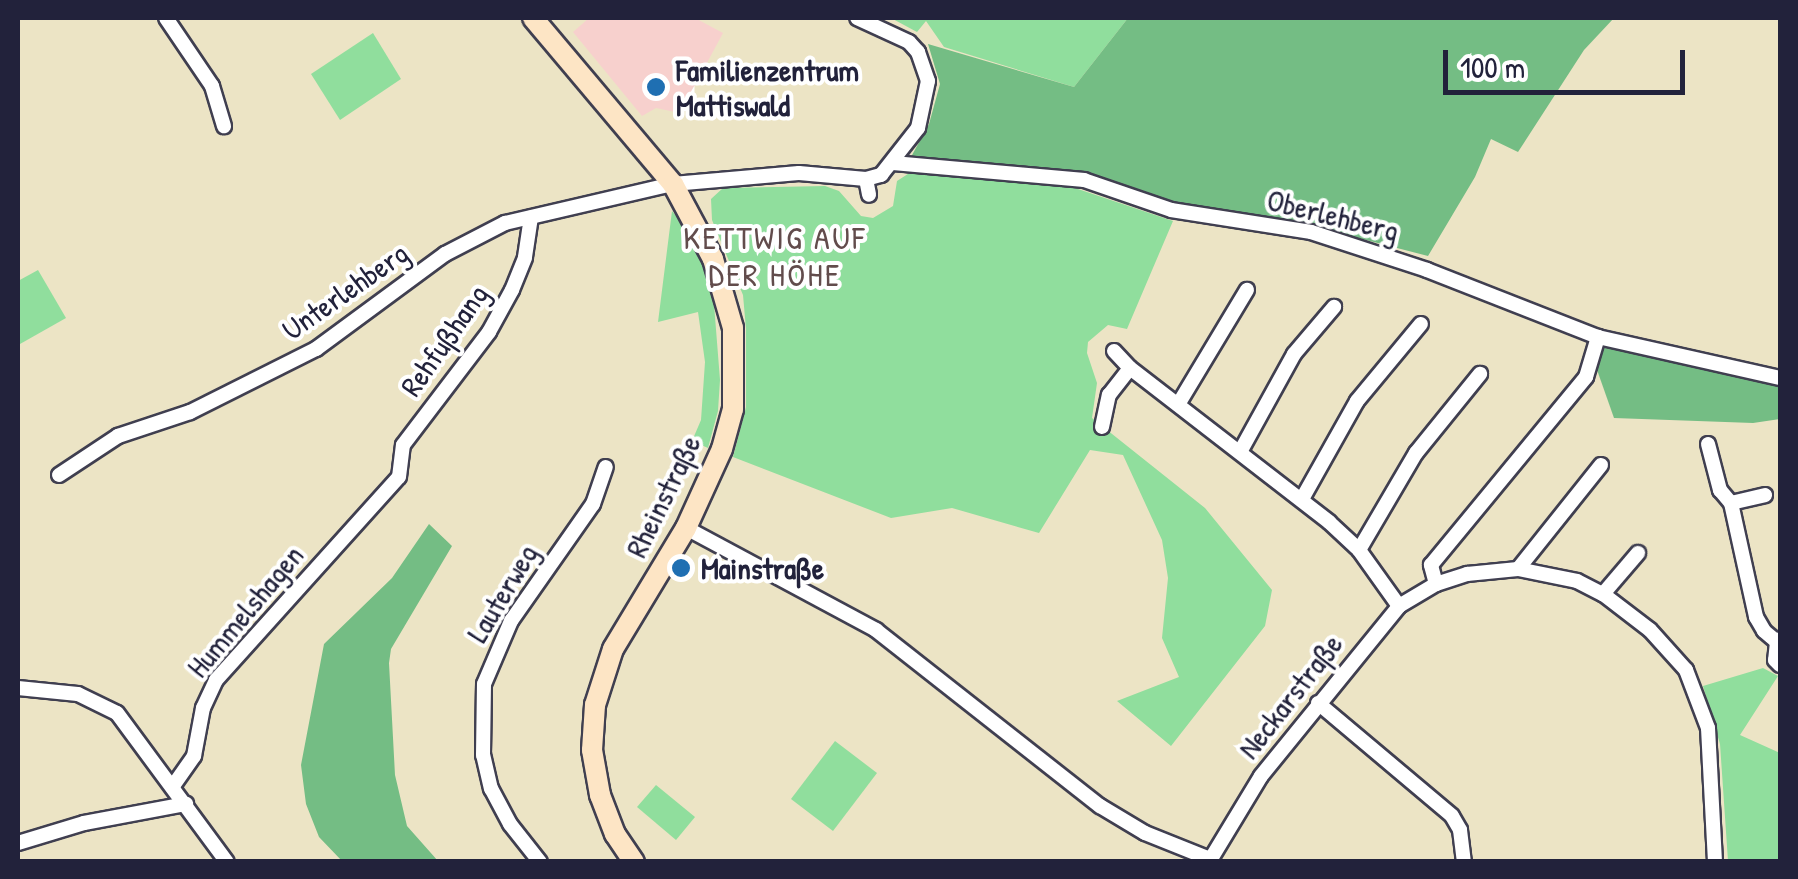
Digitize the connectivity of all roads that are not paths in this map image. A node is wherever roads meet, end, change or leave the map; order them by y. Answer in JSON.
{"nodes":[{"id":1,"x":166,"y":18,"type":"edge"},
{"id":2,"x":533,"y":18,"type":"edge"},
{"id":3,"x":857,"y":18,"type":"edge"},
{"id":4,"x":224,"y":126,"type":"dead end"},
{"id":5,"x":893,"y":163,"type":"junction"},
{"id":6,"x":866,"y":179,"type":"junction"},
{"id":7,"x":674,"y":184,"type":"junction"},
{"id":8,"x":869,"y":195,"type":"dead end"},
{"id":9,"x":531,"y":216,"type":"junction"},
{"id":10,"x":1247,"y":290,"type":"dead end"},
{"id":11,"x":1334,"y":307,"type":"dead end"},
{"id":12,"x":1420,"y":324,"type":"dead end"},
{"id":13,"x":1598,"y":337,"type":"junction"},
{"id":14,"x":1114,"y":350,"type":"dead end"},
{"id":15,"x":1130,"y":368,"type":"junction"},
{"id":16,"x":1480,"y":374,"type":"dead end"},
{"id":17,"x":1780,"y":378,"type":"edge"},
{"id":18,"x":1179,"y":402,"type":"junction"},
{"id":19,"x":1102,"y":427,"type":"dead end"},
{"id":20,"x":1708,"y":444,"type":"dead end"},
{"id":21,"x":1240,"y":452,"type":"junction"},
{"id":22,"x":1601,"y":465,"type":"dead end"},
{"id":23,"x":606,"y":467,"type":"dead end"},
{"id":24,"x":59,"y":475,"type":"dead end"},
{"id":25,"x":390,"y":487,"type":"joint"},
{"id":26,"x":1764,"y":495,"type":"dead end"},
{"id":27,"x":1302,"y":498,"type":"junction"},
{"id":28,"x":1731,"y":503,"type":"junction"},
{"id":29,"x":686,"y":528,"type":"junction"},
{"id":30,"x":1359,"y":550,"type":"junction"},
{"id":31,"x":1638,"y":553,"type":"dead end"},
{"id":32,"x":1518,"y":568,"type":"junction"},
{"id":33,"x":1436,"y":584,"type":"junction"},
{"id":34,"x":1603,"y":594,"type":"junction"},
{"id":35,"x":1399,"y":606,"type":"junction"},
{"id":36,"x":1779,"y":640,"type":"edge"},
{"id":37,"x":1780,"y":665,"type":"edge"},
{"id":38,"x":18,"y":688,"type":"edge"},
{"id":39,"x":1318,"y":703,"type":"junction"},
{"id":40,"x":174,"y":786,"type":"junction"},
{"id":41,"x":186,"y":804,"type":"junction"},
{"id":42,"x":18,"y":843,"type":"edge"},
{"id":43,"x":1210,"y":860,"type":"edge"},
{"id":44,"x":227,"y":862,"type":"edge"},
{"id":45,"x":540,"y":862,"type":"edge"},
{"id":46,"x":634,"y":862,"type":"edge"},
{"id":47,"x":1464,"y":862,"type":"edge"},
{"id":48,"x":1716,"y":862,"type":"edge"}],
"edges":[{"from":1,"to":4,"type":"street"},
{"from":2,"to":7,"type":"street","name":"Rheinstraße"},
{"from":3,"to":5,"type":"street"},
{"from":5,"to":6,"type":"street"},
{"from":5,"to":13,"type":"street","name":"Oberlehberg"},
{"from":6,"to":7,"type":"street"},
{"from":6,"to":8,"type":"street"},
{"from":7,"to":9,"type":"street","name":"Unterlehberg"},
{"from":7,"to":29,"type":"street","name":"Rheinstraße"},
{"from":9,"to":24,"type":"street","name":"Unterlehberg"},
{"from":9,"to":25,"type":"street","name":"Rehfußhang"},
{"from":10,"to":18,"type":"street"},
{"from":11,"to":21,"type":"street"},
{"from":12,"to":27,"type":"street"},
{"from":13,"to":17,"type":"street","name":"Oberlehberg"},
{"from":13,"to":33,"type":"street"},
{"from":14,"to":15,"type":"street"},
{"from":15,"to":18,"type":"street"},
{"from":15,"to":19,"type":"street"},
{"from":16,"to":30,"type":"street"},
{"from":18,"to":21,"type":"street"},
{"from":20,"to":28,"type":"street"},
{"from":21,"to":27,"type":"street"},
{"from":22,"to":32,"type":"street"},
{"from":23,"to":45,"type":"street","name":"Lauterweg"},
{"from":25,"to":40,"type":"street","name":"Hummelshagen"},
{"from":26,"to":28,"type":"street"},
{"from":27,"to":30,"type":"street"},
{"from":28,"to":36,"type":"street"},
{"from":29,"to":43,"type":"street"},
{"from":29,"to":46,"type":"street","name":"Rheinstraße"},
{"from":30,"to":35,"type":"street"},
{"from":31,"to":34,"type":"street"},
{"from":32,"to":33,"type":"street","name":"Neckarstraße"},
{"from":32,"to":34,"type":"street","name":"Neckarstraße"},
{"from":33,"to":35,"type":"street","name":"Neckarstraße"},
{"from":34,"to":48,"type":"street","name":"Neckarstraße"},
{"from":35,"to":39,"type":"street","name":"Neckarstraße"},
{"from":36,"to":37,"type":"street"},
{"from":38,"to":40,"type":"street"},
{"from":39,"to":43,"type":"street","name":"Neckarstraße"},
{"from":39,"to":47,"type":"street"},
{"from":40,"to":41,"type":"street"},
{"from":41,"to":42,"type":"street"},
{"from":41,"to":44,"type":"street"}]}
